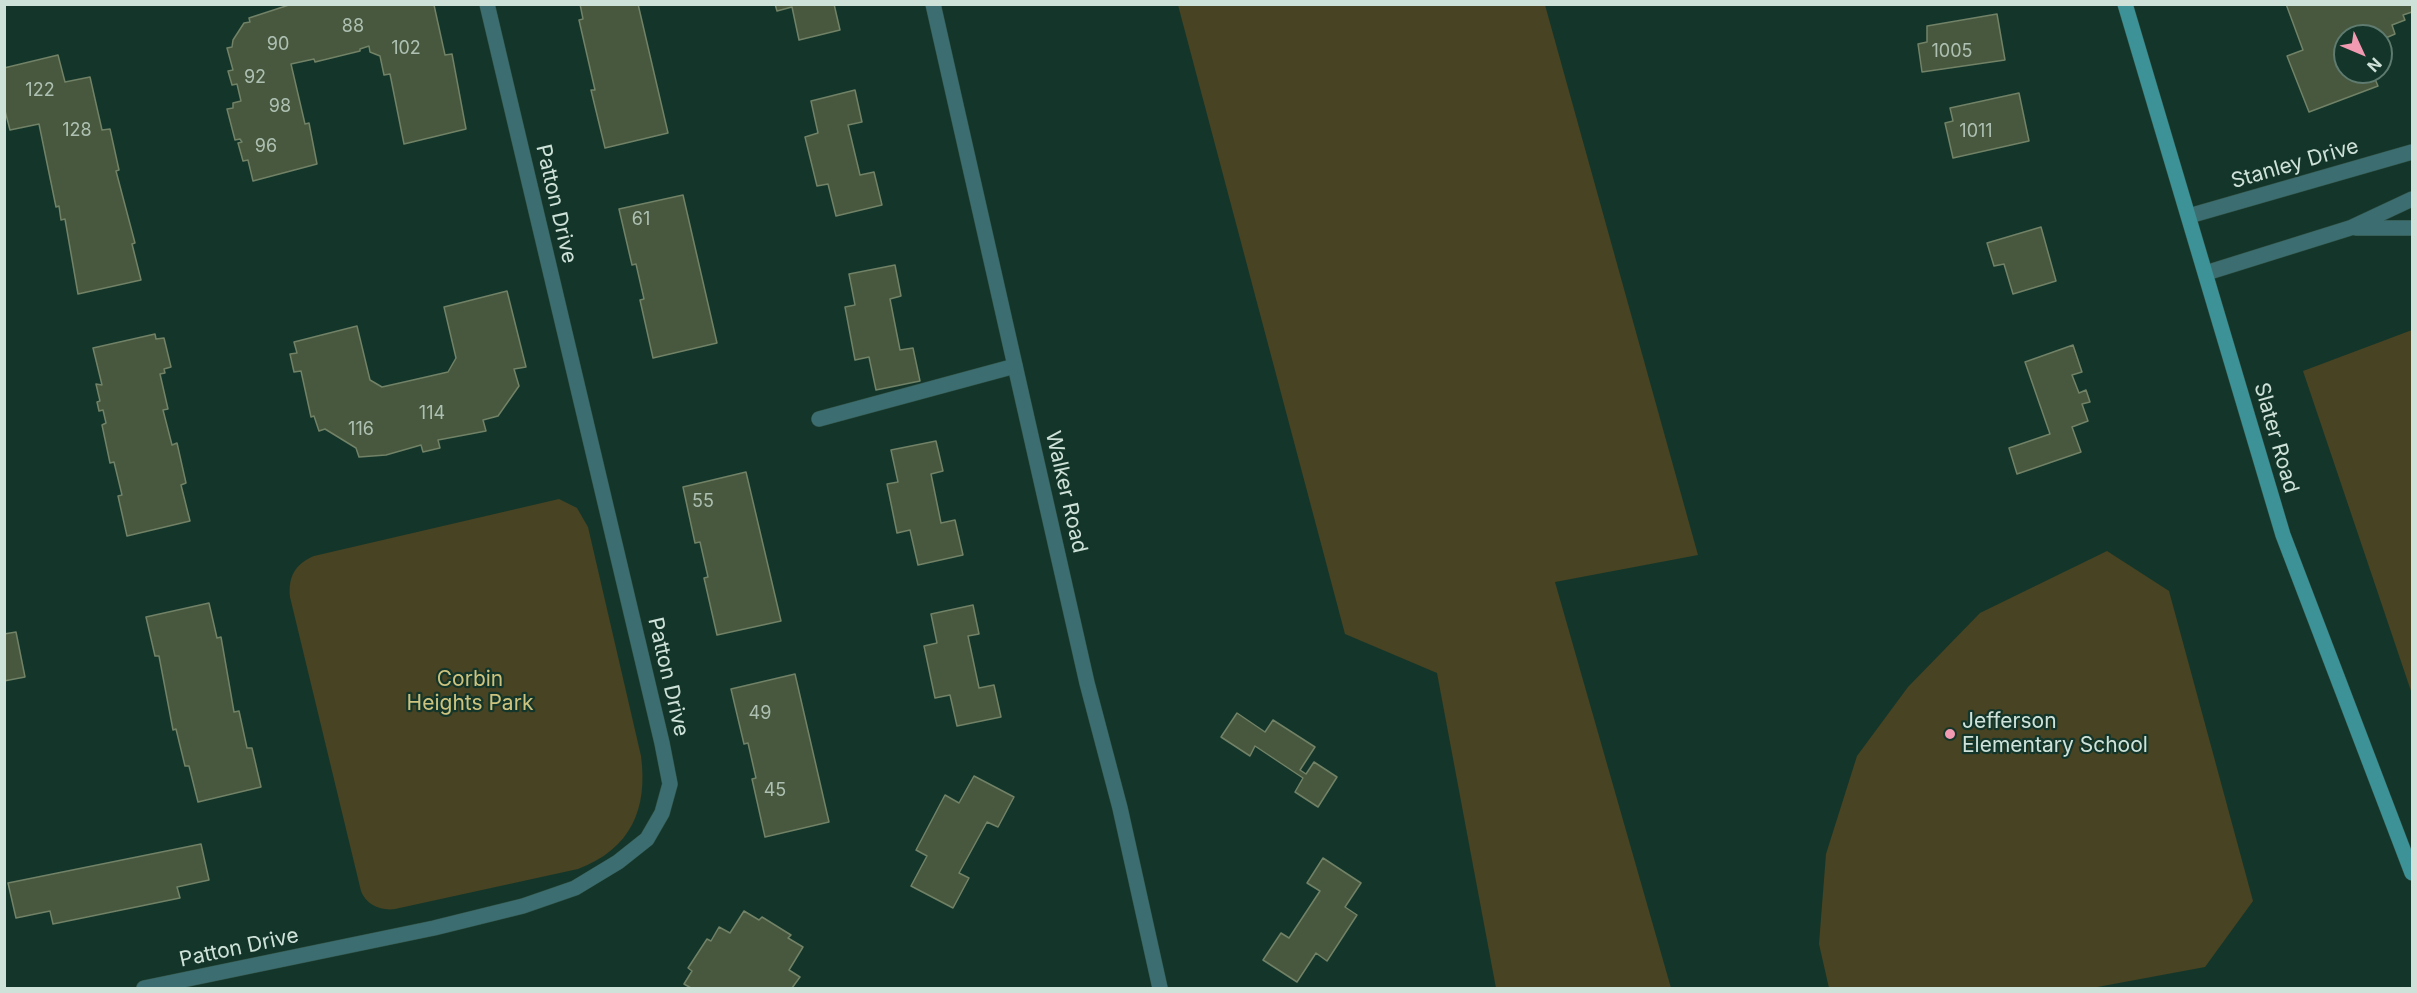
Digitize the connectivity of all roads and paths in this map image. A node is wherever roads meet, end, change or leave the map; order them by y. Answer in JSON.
{"nodes":[{"id":1,"x":487,"y":4,"type":"edge"},
{"id":2,"x":933,"y":4,"type":"edge"},
{"id":3,"x":2125,"y":4,"type":"edge"},
{"id":4,"x":2412,"y":152,"type":"edge"},
{"id":5,"x":2412,"y":199,"type":"edge"},
{"id":6,"x":2189,"y":216,"type":"junction"},
{"id":7,"x":2350,"y":228,"type":"junction"},
{"id":8,"x":2412,"y":228,"type":"edge"},
{"id":9,"x":2206,"y":273,"type":"junction"},
{"id":10,"x":1015,"y":366,"type":"junction"},
{"id":11,"x":819,"y":419,"type":"dead end"},
{"id":12,"x":2412,"y":873,"type":"edge"},
{"id":13,"x":144,"y":988,"type":"edge"},
{"id":14,"x":1160,"y":988,"type":"edge"}],
"edges":[{"from":1,"to":13,"type":"street","name":"Patton Drive"},
{"from":2,"to":10,"type":"street","name":"Walker Road"},
{"from":3,"to":6,"type":"main road","name":"Slater Road"},
{"from":4,"to":6,"type":"street","name":"Stanley Drive"},
{"from":5,"to":7,"type":"street"},
{"from":6,"to":9,"type":"main road","name":"Slater Road"},
{"from":7,"to":8,"type":"street"},
{"from":7,"to":9,"type":"street"},
{"from":9,"to":12,"type":"main road","name":"Slater Road"},
{"from":10,"to":11,"type":"street"},
{"from":10,"to":14,"type":"street","name":"Walker Road"}]}
